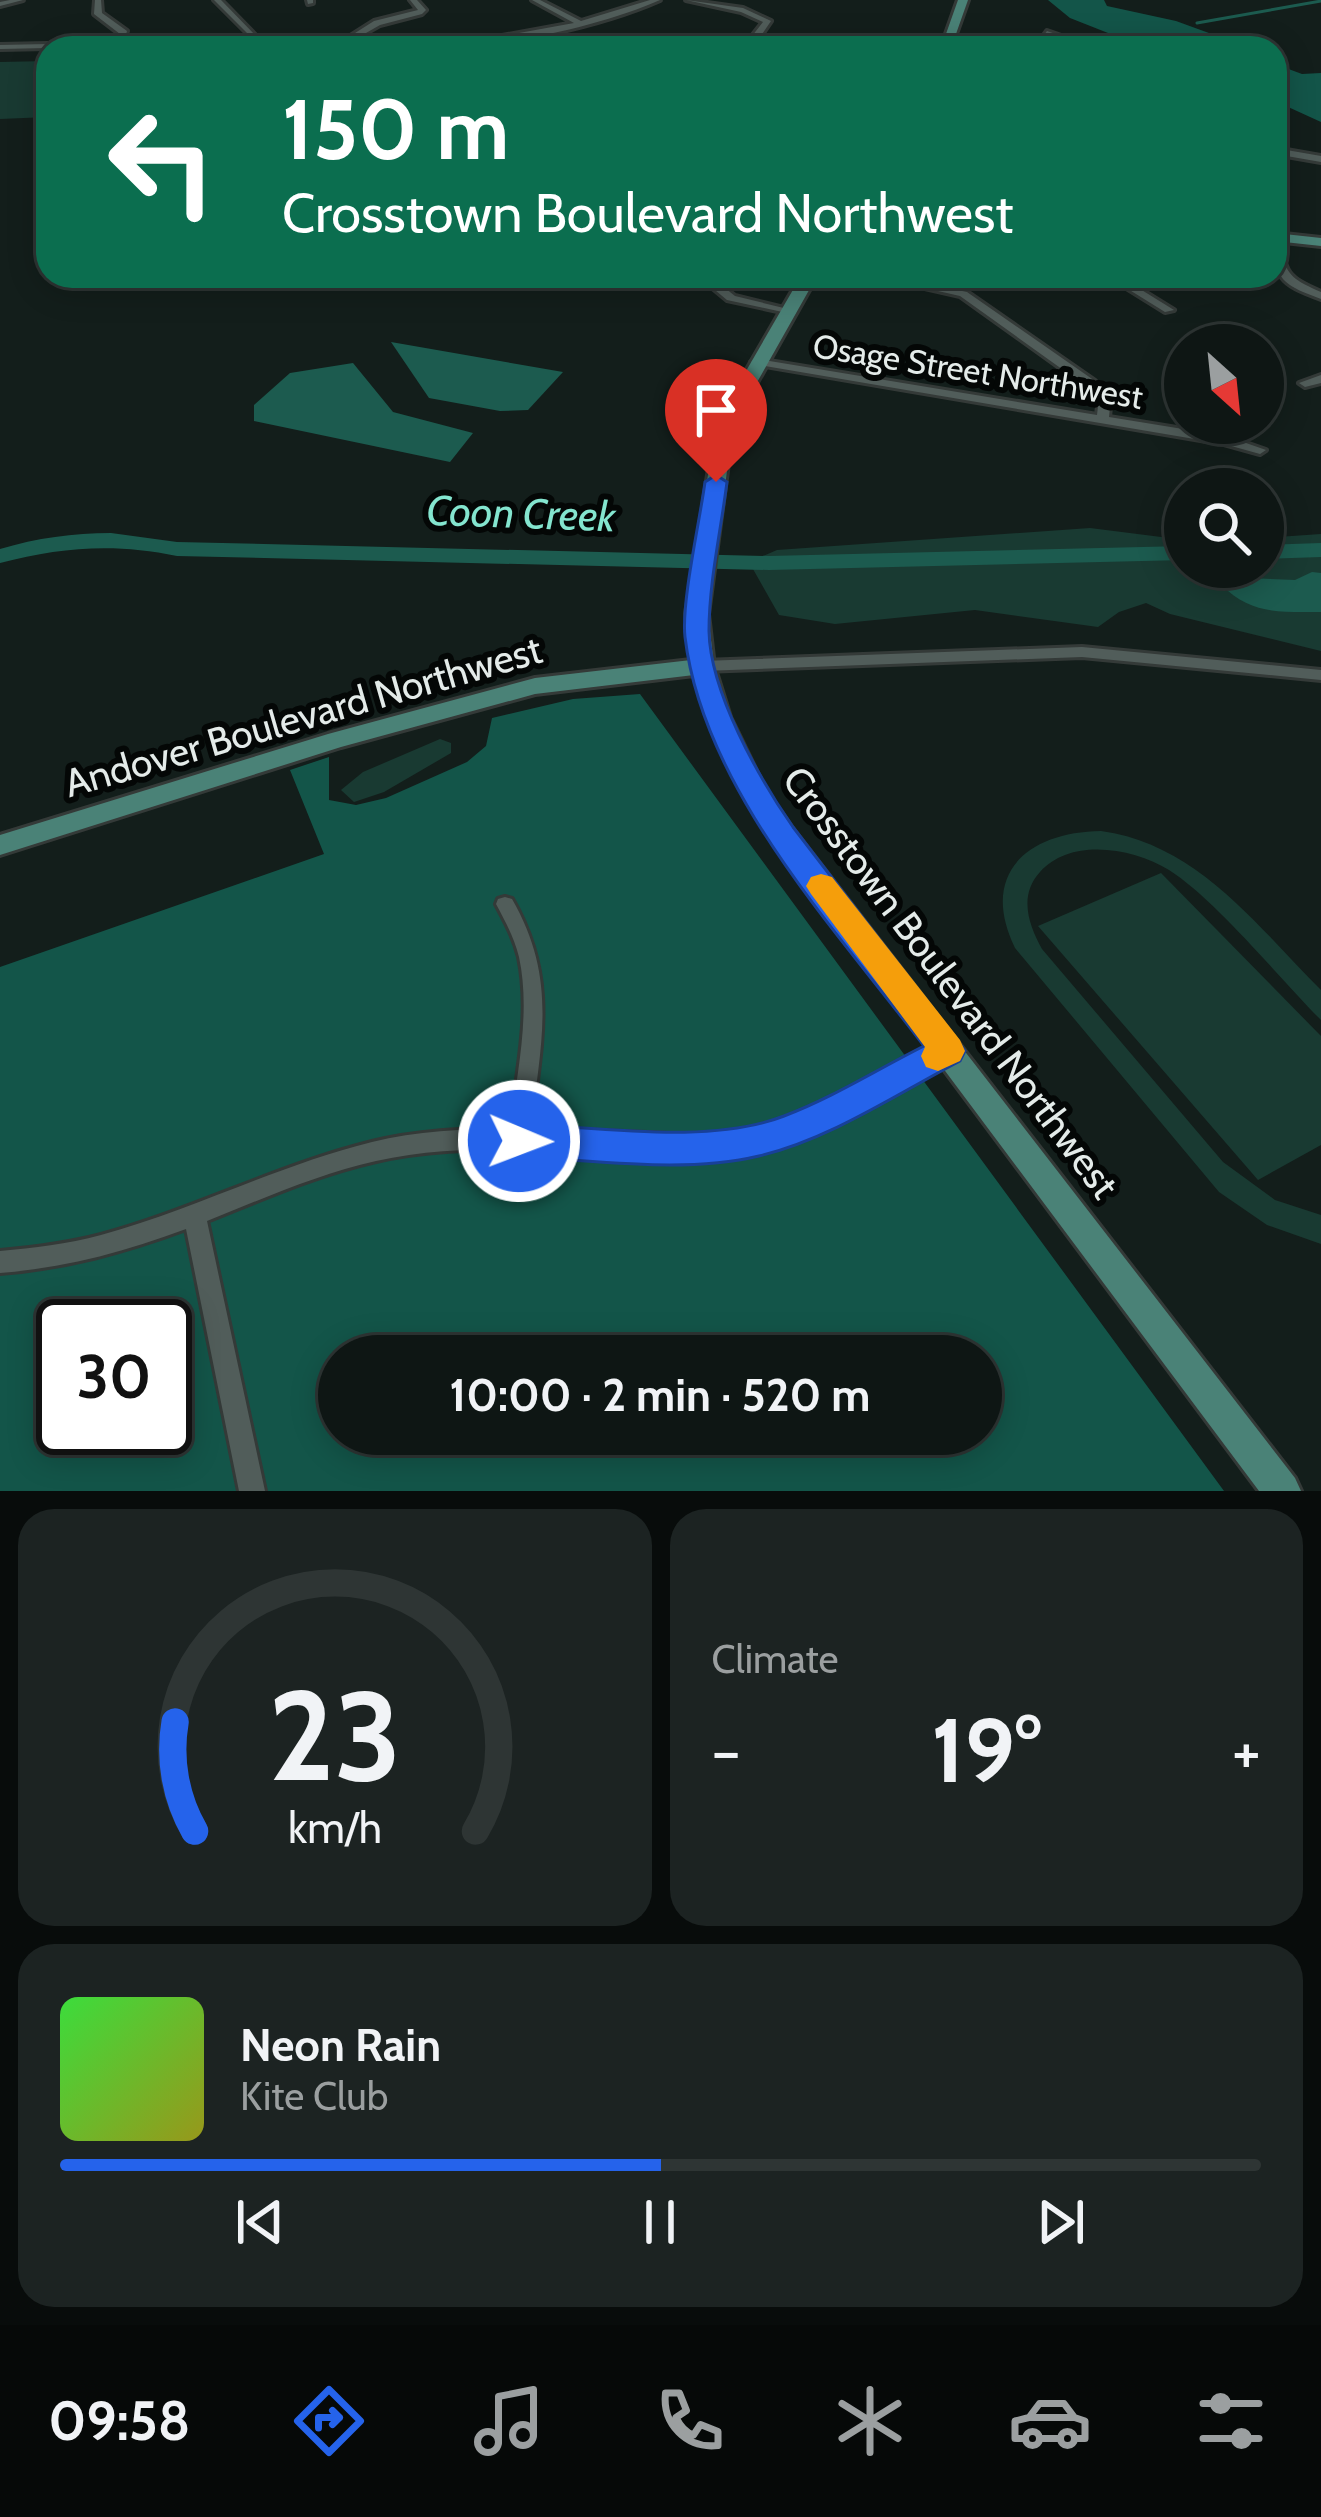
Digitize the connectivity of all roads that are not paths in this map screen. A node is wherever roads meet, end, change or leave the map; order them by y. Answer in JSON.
{"nodes":[{"id":1,"x":20,"y":0,"type":"edge"},
{"id":2,"x":98,"y":0,"type":"edge"},
{"id":3,"x":217,"y":0,"type":"edge"},
{"id":4,"x":413,"y":0,"type":"edge"},
{"id":5,"x":536,"y":0,"type":"edge"},
{"id":6,"x":657,"y":0,"type":"edge"},
{"id":7,"x":689,"y":0,"type":"edge"},
{"id":8,"x":963,"y":0,"type":"edge"},
{"id":9,"x":0,"y":4,"type":"edge"},
{"id":10,"x":579,"y":23,"type":"junction"},
{"id":11,"x":1047,"y":33,"type":"dead end"},
{"id":12,"x":121,"y":36,"type":"edge"},
{"id":13,"x":252,"y":36,"type":"edge"},
{"id":14,"x":355,"y":36,"type":"edge"},
{"id":15,"x":520,"y":36,"type":"edge"},
{"id":16,"x":753,"y":36,"type":"edge"},
{"id":17,"x":951,"y":36,"type":"edge"},
{"id":18,"x":1055,"y":36,"type":"edge"},
{"id":19,"x":36,"y":45,"type":"edge"},
{"id":20,"x":0,"y":47,"type":"edge"},
{"id":21,"x":1287,"y":153,"type":"edge"},
{"id":22,"x":1321,"y":159,"type":"edge"},
{"id":23,"x":1287,"y":238,"type":"edge"},
{"id":24,"x":1321,"y":242,"type":"edge"},
{"id":25,"x":1287,"y":278,"type":"edge"},
{"id":26,"x":718,"y":288,"type":"edge"},
{"id":27,"x":802,"y":288,"type":"edge"},
{"id":28,"x":934,"y":288,"type":"edge"},
{"id":29,"x":1132,"y":288,"type":"edge"},
{"id":30,"x":1321,"y":296,"type":"edge"},
{"id":31,"x":788,"y":310,"type":"junction"},
{"id":32,"x":1169,"y":310,"type":"dead end"},
{"id":33,"x":757,"y":362,"type":"junction"},
{"id":34,"x":1321,"y":379,"type":"edge"},
{"id":35,"x":1305,"y":383,"type":"dead end"},
{"id":36,"x":1103,"y":419,"type":"junction"},
{"id":37,"x":1261,"y":450,"type":"dead end"},
{"id":38,"x":703,"y":666,"type":"junction"},
{"id":39,"x":1321,"y":675,"type":"edge"},
{"id":40,"x":0,"y":845,"type":"edge"},
{"id":41,"x":505,"y":904,"type":"dead end"},
{"id":42,"x":948,"y":1051,"type":"junction"},
{"id":43,"x":519,"y":1141,"type":"junction"},
{"id":44,"x":194,"y":1215,"type":"junction"},
{"id":45,"x":0,"y":1262,"type":"edge"},
{"id":46,"x":253,"y":1491,"type":"edge"},
{"id":47,"x":1282,"y":1491,"type":"edge"}],
"edges":[{"from":1,"to":9,"type":"street"},
{"from":2,"to":12,"type":"street"},
{"from":3,"to":13,"type":"street"},
{"from":4,"to":14,"type":"street"},
{"from":5,"to":10,"type":"street"},
{"from":6,"to":10,"type":"street"},
{"from":7,"to":16,"type":"street"},
{"from":8,"to":17,"type":"street"},
{"from":10,"to":15,"type":"street"},
{"from":11,"to":18,"type":"street"},
{"from":19,"to":20,"type":"street"},
{"from":21,"to":22,"type":"street"},
{"from":23,"to":24,"type":"street"},
{"from":25,"to":30,"type":"street"},
{"from":26,"to":31,"type":"street"},
{"from":27,"to":31,"type":"street","name":"Crosstown Boulevard Northwest"},
{"from":28,"to":36,"type":"street"},
{"from":29,"to":32,"type":"street"},
{"from":31,"to":33,"type":"street","name":"Crosstown Boulevard Northwest"},
{"from":33,"to":36,"type":"street","name":"Osage Street Northwest"},
{"from":33,"to":38,"type":"street","name":"Crosstown Boulevard Northwest"},
{"from":34,"to":35,"type":"street"},
{"from":36,"to":37,"type":"street","name":"Osage Street Northwest"},
{"from":38,"to":39,"type":"street"},
{"from":38,"to":40,"type":"street","name":"Andover Boulevard Northwest"},
{"from":38,"to":42,"type":"street","name":"Crosstown Boulevard Northwest"},
{"from":41,"to":43,"type":"street"},
{"from":42,"to":43,"type":"street"},
{"from":42,"to":47,"type":"street","name":"Crosstown Boulevard Northwest"},
{"from":43,"to":44,"type":"street"},
{"from":44,"to":45,"type":"street"},
{"from":44,"to":46,"type":"street"}]}
